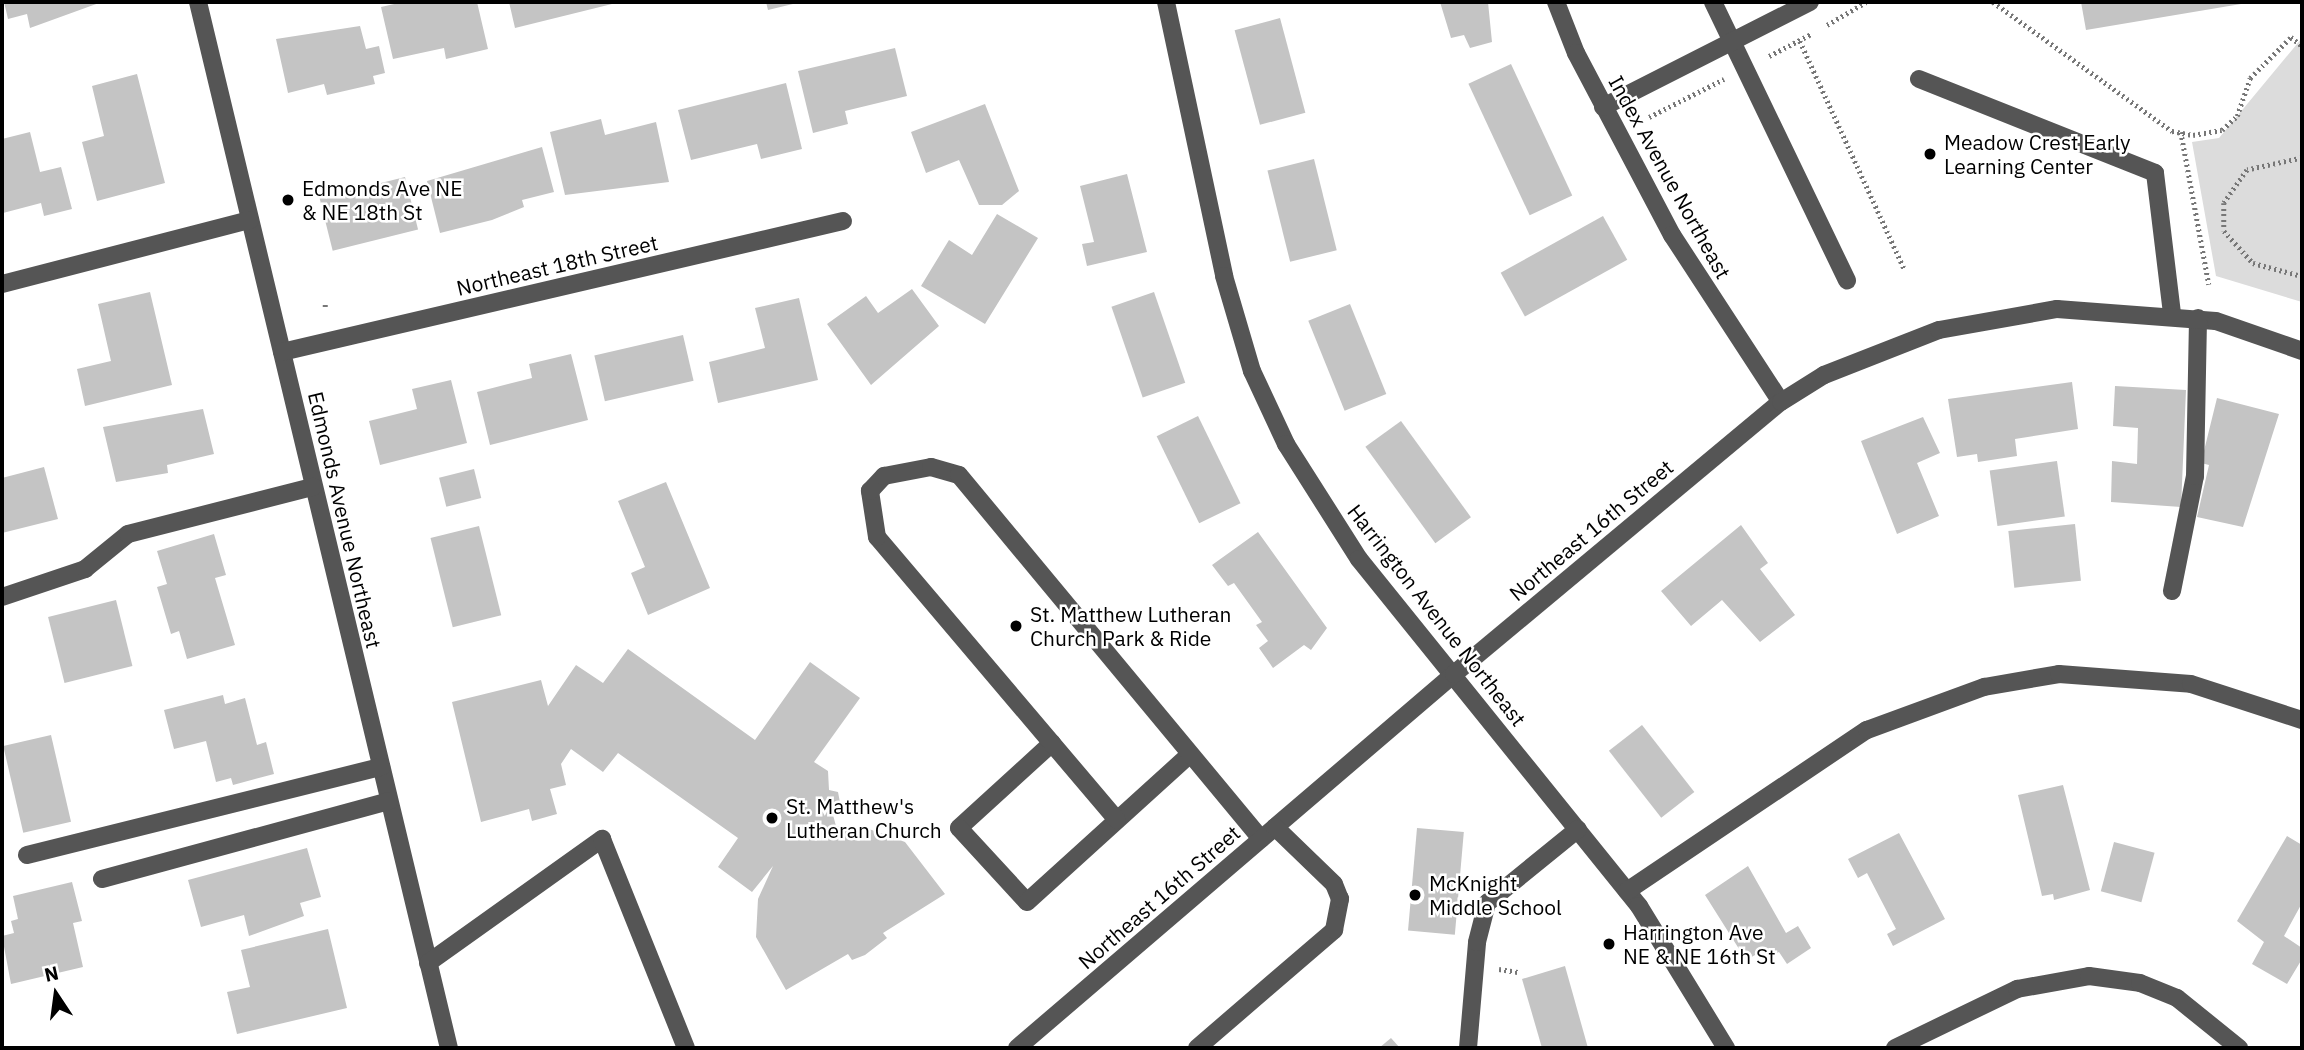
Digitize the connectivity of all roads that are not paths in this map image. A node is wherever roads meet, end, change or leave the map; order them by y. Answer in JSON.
{"nodes":[{"id":1,"x":198,"y":2,"type":"edge"},
{"id":2,"x":1166,"y":2,"type":"edge"},
{"id":3,"x":1556,"y":2,"type":"edge"},
{"id":4,"x":1713,"y":2,"type":"edge"},
{"id":5,"x":1810,"y":2,"type":"edge"},
{"id":6,"x":1733,"y":44,"type":"junction"},
{"id":7,"x":1919,"y":79,"type":"dead end"},
{"id":8,"x":1603,"y":107,"type":"junction"},
{"id":9,"x":250,"y":220,"type":"junction"},
{"id":10,"x":843,"y":221,"type":"dead end"},
{"id":11,"x":1847,"y":280,"type":"dead end"},
{"id":12,"x":2,"y":284,"type":"edge"},
{"id":13,"x":2172,"y":314,"type":"junction"},
{"id":14,"x":2198,"y":318,"type":"junction"},
{"id":15,"x":2302,"y":351,"type":"edge"},
{"id":16,"x":282,"y":352,"type":"junction"},
{"id":17,"x":1781,"y":402,"type":"junction"},
{"id":18,"x":313,"y":487,"type":"junction"},
{"id":19,"x":2172,"y":591,"type":"dead end"},
{"id":20,"x":2,"y":597,"type":"edge"},
{"id":21,"x":1454,"y":674,"type":"junction"},
{"id":22,"x":2302,"y":720,"type":"edge"},
{"id":23,"x":1052,"y":743,"type":"junction"},
{"id":24,"x":1190,"y":754,"type":"junction"},
{"id":25,"x":381,"y":767,"type":"junction"},
{"id":26,"x":389,"y":801,"type":"junction"},
{"id":27,"x":1117,"y":820,"type":"junction"},
{"id":28,"x":1578,"y":829,"type":"junction"},
{"id":29,"x":1268,"y":833,"type":"junction"},
{"id":30,"x":27,"y":855,"type":"dead end"},
{"id":31,"x":102,"y":879,"type":"dead end"},
{"id":32,"x":1627,"y":891,"type":"junction"},
{"id":33,"x":428,"y":963,"type":"junction"},
{"id":34,"x":449,"y":1048,"type":"edge"},
{"id":35,"x":686,"y":1048,"type":"edge"},
{"id":36,"x":1017,"y":1048,"type":"edge"},
{"id":37,"x":1197,"y":1048,"type":"edge"},
{"id":38,"x":1468,"y":1048,"type":"edge"},
{"id":39,"x":1726,"y":1048,"type":"edge"},
{"id":40,"x":1895,"y":1048,"type":"edge"},
{"id":41,"x":2239,"y":1048,"type":"edge"}],
"edges":[{"from":1,"to":9,"type":"street","name":"Edmonds Avenue Northeast"},
{"from":2,"to":21,"type":"street","name":"Harrington Avenue Northeast"},
{"from":3,"to":8,"type":"street","name":"Index Avenue Northeast"},
{"from":4,"to":6,"type":"street"},
{"from":5,"to":6,"type":"street"},
{"from":6,"to":8,"type":"street"},
{"from":6,"to":11,"type":"street"},
{"from":7,"to":13,"type":"street"},
{"from":8,"to":17,"type":"street","name":"Index Avenue Northeast"},
{"from":9,"to":12,"type":"street"},
{"from":9,"to":16,"type":"street","name":"Edmonds Avenue Northeast"},
{"from":10,"to":16,"type":"street","name":"Northeast 18th Street"},
{"from":13,"to":14,"type":"street","name":"Northeast 16th Street"},
{"from":13,"to":17,"type":"street","name":"Northeast 16th Street"},
{"from":14,"to":15,"type":"street","name":"Northeast 16th Street"},
{"from":14,"to":19,"type":"street"},
{"from":16,"to":18,"type":"street","name":"Edmonds Avenue Northeast"},
{"from":17,"to":21,"type":"street","name":"Northeast 16th Street"},
{"from":18,"to":20,"type":"street"},
{"from":18,"to":25,"type":"street","name":"Edmonds Avenue Northeast"},
{"from":21,"to":28,"type":"street","name":"Harrington Avenue Northeast"},
{"from":21,"to":29,"type":"street","name":"Northeast 16th Street"},
{"from":22,"to":32,"type":"street"},
{"from":23,"to":24,"type":"street"},
{"from":23,"to":27,"type":"street"},
{"from":23,"to":27,"type":"street"},
{"from":24,"to":27,"type":"street"},
{"from":24,"to":29,"type":"street"},
{"from":25,"to":26,"type":"street","name":"Edmonds Avenue Northeast"},
{"from":25,"to":30,"type":"street"},
{"from":26,"to":31,"type":"street"},
{"from":26,"to":33,"type":"street","name":"Edmonds Avenue Northeast"},
{"from":28,"to":32,"type":"street","name":"Harrington Avenue Northeast"},
{"from":28,"to":38,"type":"street"},
{"from":29,"to":36,"type":"street","name":"Northeast 16th Street"},
{"from":29,"to":37,"type":"street"},
{"from":32,"to":39,"type":"street","name":"Harrington Avenue Northeast"},
{"from":33,"to":34,"type":"street","name":"Edmonds Avenue Northeast"},
{"from":33,"to":35,"type":"street"},
{"from":40,"to":41,"type":"street"}]}
